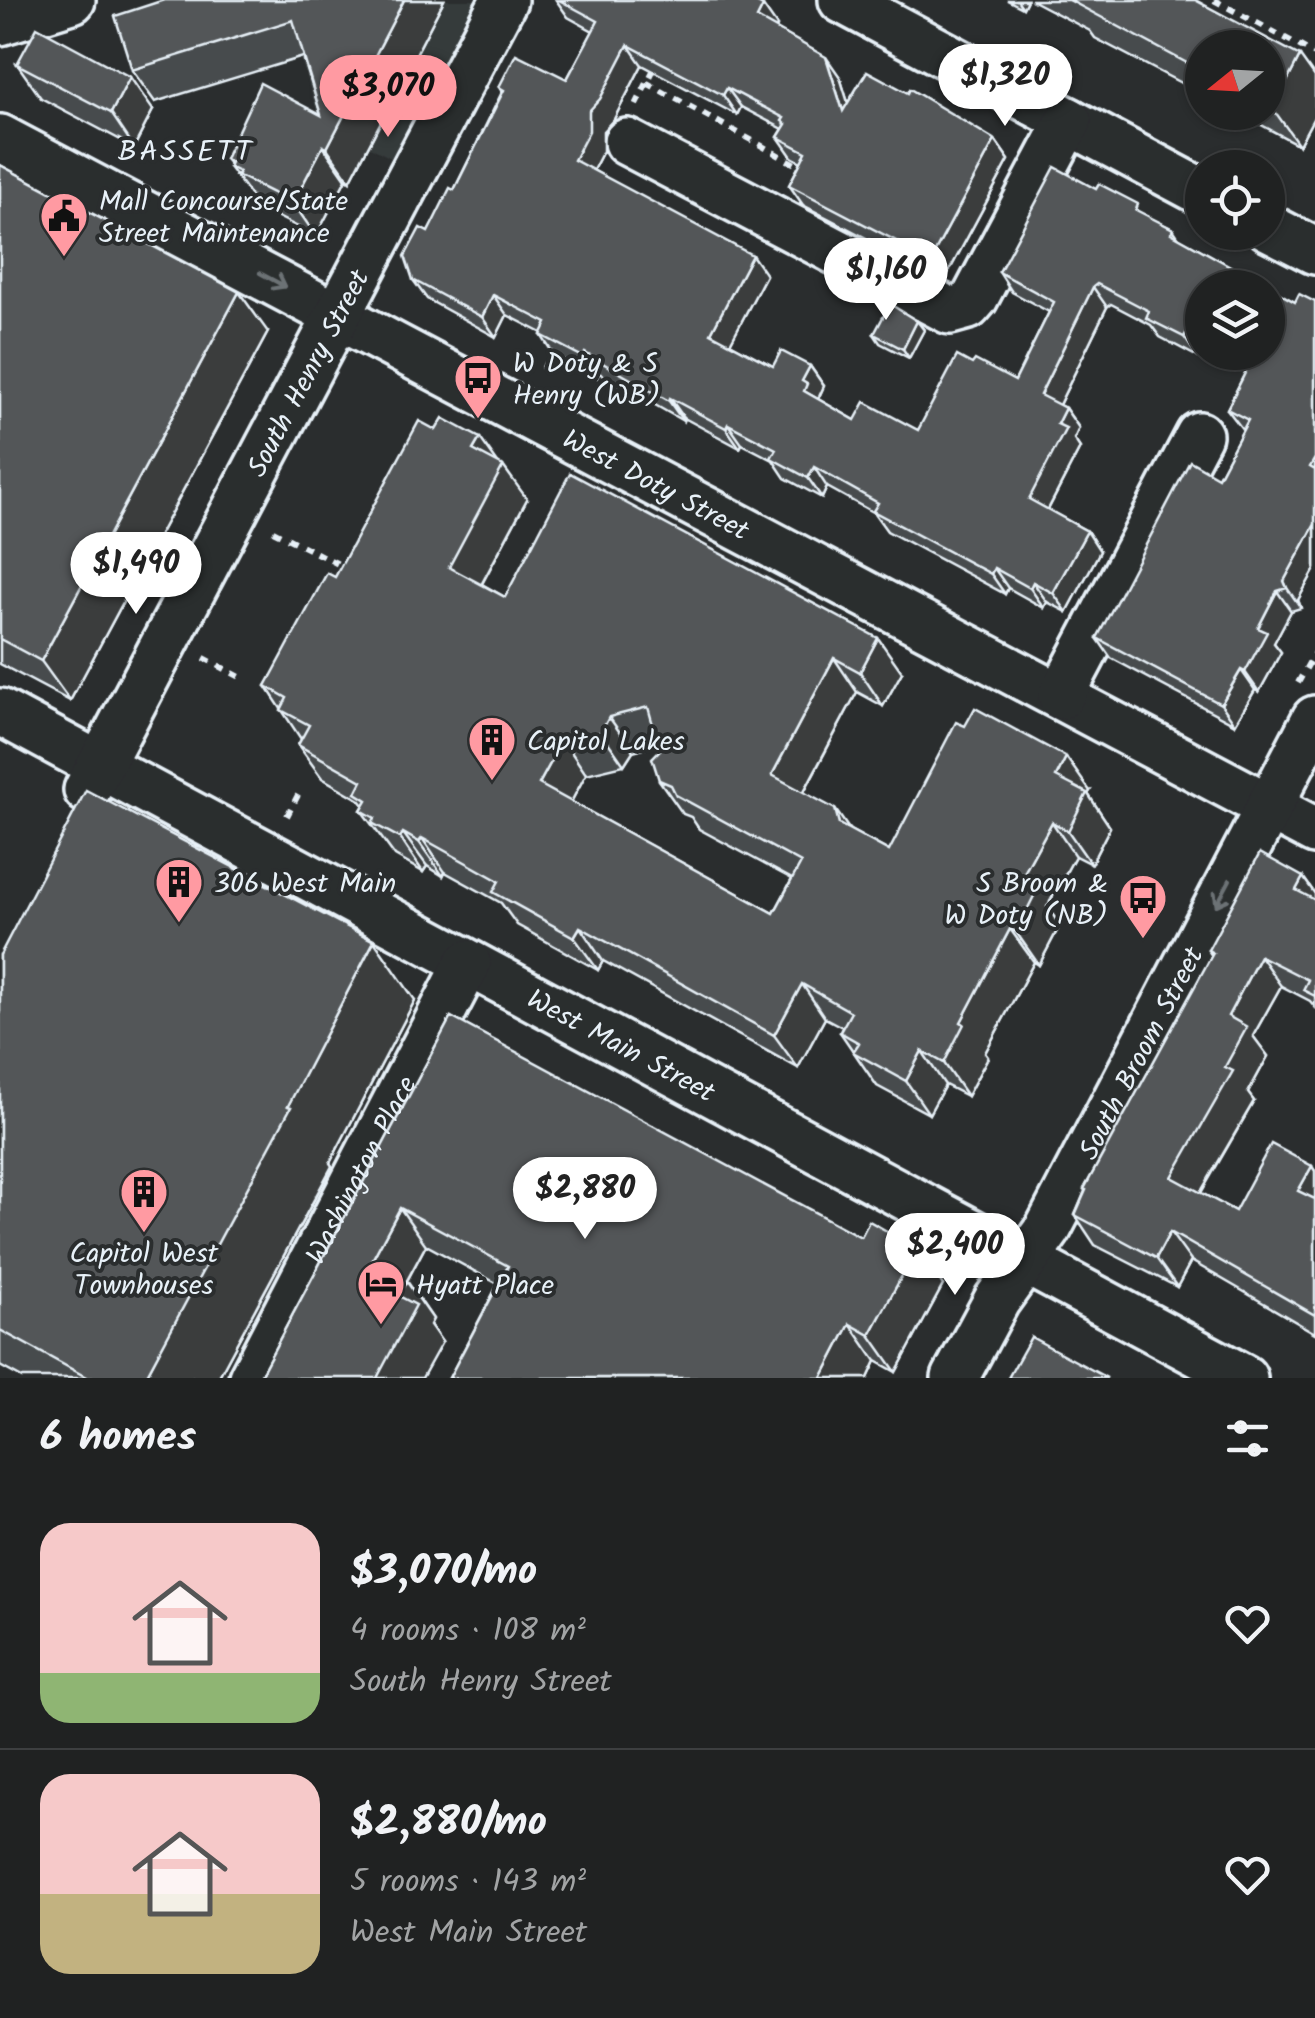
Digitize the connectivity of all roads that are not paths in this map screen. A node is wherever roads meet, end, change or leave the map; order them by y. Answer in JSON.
{"nodes":[{"id":1,"x":72,"y":0,"type":"edge"},
{"id":2,"x":504,"y":0,"type":"edge"},
{"id":3,"x":842,"y":0,"type":"edge"},
{"id":4,"x":0,"y":22,"type":"edge"},
{"id":5,"x":1069,"y":121,"type":"junction"},
{"id":6,"x":629,"y":128,"type":"road end"},
{"id":7,"x":0,"y":138,"type":"edge"},
{"id":8,"x":1185,"y":183,"type":"edge"},
{"id":9,"x":1285,"y":236,"type":"edge"},
{"id":10,"x":1315,"y":251,"type":"edge"},
{"id":11,"x":338,"y":314,"type":"junction"},
{"id":12,"x":1198,"y":436,"type":"dead end"},
{"id":13,"x":1061,"y":696,"type":"junction"},
{"id":14,"x":0,"y":712,"type":"edge"},
{"id":15,"x":1315,"y":720,"type":"edge"},
{"id":16,"x":100,"y":765,"type":"junction"},
{"id":17,"x":1269,"y":806,"type":"junction"},
{"id":18,"x":68,"y":826,"type":"edge"},
{"id":19,"x":1315,"y":831,"type":"edge"},
{"id":20,"x":468,"y":963,"type":"junction"},
{"id":21,"x":1024,"y":1259,"type":"junction"},
{"id":22,"x":252,"y":1378,"type":"edge"},
{"id":23,"x":955,"y":1378,"type":"edge"},
{"id":24,"x":1244,"y":1378,"type":"edge"}],
"edges":[{"from":1,"to":4,"type":"street"},
{"from":2,"to":11,"type":"street","name":"South Henry Street"},
{"from":3,"to":5,"type":"street"},
{"from":5,"to":6,"type":"street"},
{"from":5,"to":8,"type":"street"},
{"from":7,"to":11,"type":"street","name":"West Doty Street","one_way":true},
{"from":9,"to":10,"type":"street"},
{"from":11,"to":13,"type":"street","name":"West Doty Street"},
{"from":11,"to":16,"type":"street","name":"South Henry Street"},
{"from":12,"to":13,"type":"street"},
{"from":13,"to":17,"type":"street","name":"West Doty Street"},
{"from":14,"to":16,"type":"street","name":"West Main Street"},
{"from":15,"to":17,"type":"street","name":"South Broom Street"},
{"from":16,"to":18,"type":"street","name":"South Henry Street"},
{"from":16,"to":20,"type":"street","name":"West Main Street"},
{"from":17,"to":19,"type":"street","name":"West Doty Street"},
{"from":17,"to":21,"type":"street","name":"South Broom Street","one_way":true},
{"from":20,"to":21,"type":"street","name":"West Main Street"},
{"from":20,"to":22,"type":"street","name":"Washington Place"},
{"from":21,"to":23,"type":"street","name":"South Broom Street"},
{"from":21,"to":24,"type":"street","name":"West Main Street"}]}
